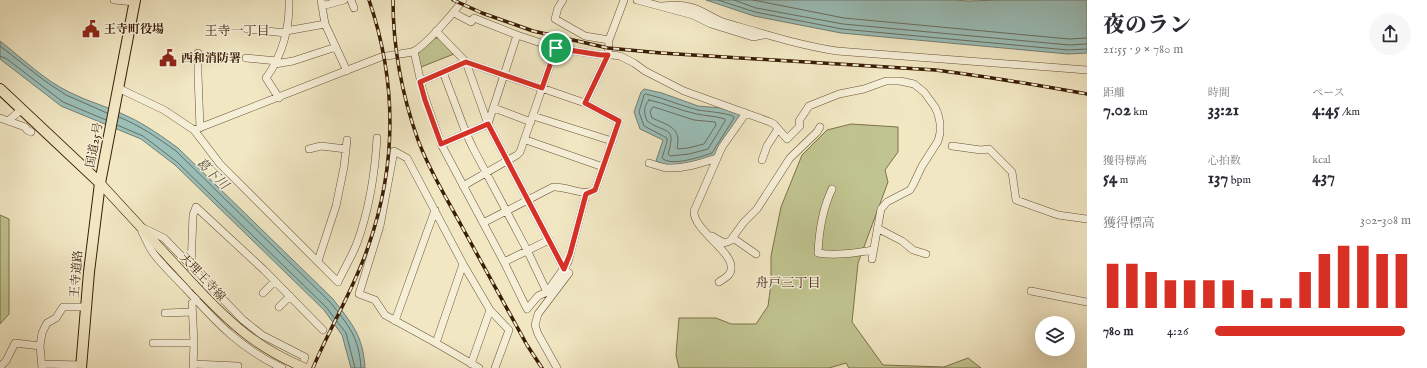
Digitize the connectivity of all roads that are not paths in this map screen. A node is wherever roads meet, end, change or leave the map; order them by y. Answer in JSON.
{"nodes":[{"id":1,"x":114,"y":0,"type":"edge"},
{"id":2,"x":289,"y":0,"type":"edge"},
{"id":3,"x":344,"y":0,"type":"edge"},
{"id":4,"x":351,"y":0,"type":"edge"},
{"id":5,"x":463,"y":0,"type":"edge"},
{"id":6,"x":563,"y":0,"type":"edge"},
{"id":7,"x":624,"y":0,"type":"edge"},
{"id":8,"x":637,"y":0,"type":"edge"},
{"id":9,"x":135,"y":1,"type":"edge"},
{"id":10,"x":321,"y":3,"type":"edge"},
{"id":11,"x":354,"y":8,"type":"dead end"},
{"id":12,"x":454,"y":13,"type":"junction"},
{"id":13,"x":325,"y":24,"type":"junction"},
{"id":14,"x":247,"y":29,"type":"dead end"},
{"id":15,"x":436,"y":31,"type":"junction"},
{"id":16,"x":286,"y":32,"type":"junction"},
{"id":17,"x":517,"y":35,"type":"junction"},
{"id":18,"x":609,"y":40,"type":"junction"},
{"id":19,"x":336,"y":47,"type":"junction"},
{"id":20,"x":556,"y":48,"type":"junction"},
{"id":21,"x":414,"y":51,"type":"junction"},
{"id":22,"x":198,"y":53,"type":"dead end"},
{"id":23,"x":608,"y":55,"type":"junction"},
{"id":24,"x":246,"y":58,"type":"dead end"},
{"id":25,"x":466,"y":62,"type":"junction"},
{"id":26,"x":276,"y":63,"type":"junction"},
{"id":27,"x":1087,"y":70,"type":"edge"},
{"id":28,"x":347,"y":71,"type":"junction"},
{"id":29,"x":443,"y":72,"type":"junction"},
{"id":30,"x":504,"y":75,"type":"junction"},
{"id":31,"x":420,"y":82,"type":"junction"},
{"id":32,"x":542,"y":88,"type":"junction"},
{"id":33,"x":0,"y":89,"type":"edge"},
{"id":34,"x":117,"y":91,"type":"junction"},
{"id":35,"x":279,"y":98,"type":"junction"},
{"id":36,"x":585,"y":103,"type":"junction"},
{"id":37,"x":494,"y":108,"type":"junction"},
{"id":38,"x":22,"y":109,"type":"junction"},
{"id":39,"x":746,"y":113,"type":"junction"},
{"id":40,"x":0,"y":118,"type":"edge"},
{"id":41,"x":532,"y":119,"type":"junction"},
{"id":42,"x":8,"y":121,"type":"junction"},
{"id":43,"x":488,"y":124,"type":"junction"},
{"id":44,"x":820,"y":127,"type":"dead end"},
{"id":45,"x":197,"y":129,"type":"junction"},
{"id":46,"x":778,"y":129,"type":"junction"},
{"id":47,"x":31,"y":132,"type":"dead end"},
{"id":48,"x":466,"y":133,"type":"junction"},
{"id":49,"x":377,"y":138,"type":"dead end"},
{"id":50,"x":347,"y":140,"type":"dead end"},
{"id":51,"x":526,"y":140,"type":"junction"},
{"id":52,"x":612,"y":141,"type":"junction"},
{"id":53,"x":441,"y":144,"type":"junction"},
{"id":54,"x":952,"y":146,"type":"dead end"},
{"id":55,"x":308,"y":149,"type":"dead end"},
{"id":56,"x":346,"y":149,"type":"junction"},
{"id":57,"x":717,"y":158,"type":"junction"},
{"id":58,"x":762,"y":160,"type":"dead end"},
{"id":59,"x":507,"y":161,"type":"junction"},
{"id":60,"x":649,"y":163,"type":"dead end"},
{"id":61,"x":603,"y":167,"type":"junction"},
{"id":62,"x":486,"y":173,"type":"junction"},
{"id":63,"x":100,"y":183,"type":"junction"},
{"id":64,"x":464,"y":186,"type":"junction"},
{"id":65,"x":832,"y":189,"type":"dead end"},
{"id":66,"x":586,"y":194,"type":"junction"},
{"id":67,"x":529,"y":201,"type":"junction"},
{"id":68,"x":435,"y":210,"type":"junction"},
{"id":69,"x":507,"y":211,"type":"junction"},
{"id":70,"x":1087,"y":219,"type":"edge"},
{"id":71,"x":484,"y":223,"type":"junction"},
{"id":72,"x":139,"y":226,"type":"junction"},
{"id":73,"x":877,"y":228,"type":"junction"},
{"id":74,"x":705,"y":231,"type":"junction"},
{"id":75,"x":733,"y":238,"type":"junction"},
{"id":76,"x":549,"y":240,"type":"junction"},
{"id":77,"x":527,"y":250,"type":"junction"},
{"id":78,"x":873,"y":250,"type":"junction"},
{"id":79,"x":756,"y":254,"type":"dead end"},
{"id":80,"x":926,"y":254,"type":"dead end"},
{"id":81,"x":872,"y":259,"type":"dead end"},
{"id":82,"x":318,"y":261,"type":"junction"},
{"id":83,"x":504,"y":262,"type":"junction"},
{"id":84,"x":463,"y":264,"type":"junction"},
{"id":85,"x":191,"y":267,"type":"junction"},
{"id":86,"x":564,"y":269,"type":"junction"},
{"id":87,"x":275,"y":281,"type":"junction"},
{"id":88,"x":719,"y":282,"type":"dead end"},
{"id":89,"x":208,"y":285,"type":"junction"},
{"id":90,"x":1031,"y":291,"type":"dead end"},
{"id":91,"x":547,"y":292,"type":"junction"},
{"id":92,"x":263,"y":293,"type":"dead end"},
{"id":93,"x":290,"y":296,"type":"junction"},
{"id":94,"x":195,"y":299,"type":"junction"},
{"id":95,"x":1087,"y":302,"type":"edge"},
{"id":96,"x":279,"y":306,"type":"dead end"},
{"id":97,"x":86,"y":307,"type":"junction"},
{"id":98,"x":490,"y":310,"type":"junction"},
{"id":99,"x":192,"y":312,"type":"junction"},
{"id":100,"x":165,"y":313,"type":"dead end"},
{"id":101,"x":395,"y":321,"type":"junction"},
{"id":102,"x":322,"y":330,"type":"dead end"},
{"id":103,"x":153,"y":343,"type":"dead end"},
{"id":104,"x":194,"y":343,"type":"junction"},
{"id":105,"x":436,"y":343,"type":"junction"},
{"id":106,"x":40,"y":346,"type":"junction"},
{"id":107,"x":471,"y":364,"type":"junction"},
{"id":108,"x":42,"y":366,"type":"edge"},
{"id":109,"x":193,"y":366,"type":"edge"},
{"id":110,"x":238,"y":366,"type":"dead end"},
{"id":111,"x":272,"y":366,"type":"edge"},
{"id":112,"x":0,"y":367,"type":"edge"},
{"id":113,"x":81,"y":367,"type":"edge"},
{"id":114,"x":282,"y":368,"type":"edge"},
{"id":115,"x":301,"y":368,"type":"edge"},
{"id":116,"x":305,"y":368,"type":"edge"},
{"id":117,"x":479,"y":368,"type":"edge"},
{"id":118,"x":495,"y":368,"type":"edge"},
{"id":119,"x":557,"y":368,"type":"edge"}],
"edges":[{"from":1,"to":9,"type":"street"},
{"from":2,"to":16,"type":"street"},
{"from":3,"to":10,"type":"street"},
{"from":4,"to":11,"type":"street"},
{"from":5,"to":12,"type":"street"},
{"from":6,"to":18,"type":"street"},
{"from":7,"to":18,"type":"street"},
{"from":8,"to":27,"type":"street"},
{"from":9,"to":34,"type":"highway","name":"国道25号"},
{"from":10,"to":13,"type":"street"},
{"from":12,"to":15,"type":"street"},
{"from":12,"to":17,"type":"street"},
{"from":13,"to":16,"type":"street"},
{"from":13,"to":19,"type":"street"},
{"from":14,"to":16,"type":"street"},
{"from":15,"to":21,"type":"street"},
{"from":15,"to":25,"type":"street"},
{"from":16,"to":26,"type":"street"},
{"from":17,"to":20,"type":"street"},
{"from":17,"to":30,"type":"street"},
{"from":18,"to":23,"type":"street"},
{"from":19,"to":26,"type":"street"},
{"from":19,"to":28,"type":"street"},
{"from":20,"to":23,"type":"street"},
{"from":20,"to":32,"type":"street"},
{"from":21,"to":28,"type":"street"},
{"from":21,"to":31,"type":"street"},
{"from":22,"to":45,"type":"street"},
{"from":23,"to":36,"type":"street"},
{"from":23,"to":39,"type":"street"},
{"from":24,"to":26,"type":"street"},
{"from":25,"to":29,"type":"street"},
{"from":25,"to":30,"type":"street"},
{"from":25,"to":43,"type":"street"},
{"from":26,"to":35,"type":"street"},
{"from":28,"to":35,"type":"street"},
{"from":29,"to":31,"type":"street"},
{"from":29,"to":48,"type":"street"},
{"from":30,"to":32,"type":"street"},
{"from":30,"to":37,"type":"street"},
{"from":31,"to":53,"type":"street"},
{"from":32,"to":36,"type":"street"},
{"from":32,"to":41,"type":"street"},
{"from":33,"to":38,"type":"highway","name":"国道25号"},
{"from":34,"to":45,"type":"street"},
{"from":34,"to":63,"type":"highway","name":"国道25号"},
{"from":35,"to":45,"type":"street"},
{"from":36,"to":52,"type":"street"},
{"from":37,"to":41,"type":"street"},
{"from":37,"to":43,"type":"street"},
{"from":38,"to":42,"type":"street"},
{"from":38,"to":63,"type":"highway","name":"国道25号"},
{"from":39,"to":46,"type":"street"},
{"from":39,"to":57,"type":"street"},
{"from":40,"to":42,"type":"street"},
{"from":41,"to":51,"type":"street"},
{"from":41,"to":52,"type":"street"},
{"from":42,"to":47,"type":"street"},
{"from":43,"to":48,"type":"street"},
{"from":43,"to":59,"type":"street"},
{"from":44,"to":75,"type":"street"},
{"from":45,"to":82,"type":"street"},
{"from":46,"to":58,"type":"street"},
{"from":46,"to":73,"type":"street"},
{"from":48,"to":53,"type":"street"},
{"from":48,"to":62,"type":"street"},
{"from":49,"to":82,"type":"street"},
{"from":50,"to":56,"type":"street"},
{"from":51,"to":59,"type":"street"},
{"from":51,"to":61,"type":"street"},
{"from":52,"to":61,"type":"street"},
{"from":53,"to":64,"type":"street"},
{"from":54,"to":70,"type":"street"},
{"from":55,"to":56,"type":"street"},
{"from":56,"to":82,"type":"street"},
{"from":57,"to":60,"type":"street"},
{"from":57,"to":74,"type":"street"},
{"from":59,"to":62,"type":"street"},
{"from":59,"to":67,"type":"street"},
{"from":61,"to":66,"type":"street"},
{"from":62,"to":64,"type":"street"},
{"from":62,"to":69,"type":"street"},
{"from":63,"to":72,"type":"main road","name":"天理王寺線"},
{"from":63,"to":97,"type":"highway","name":"王寺道路"},
{"from":64,"to":71,"type":"street"},
{"from":65,"to":78,"type":"street"},
{"from":66,"to":67,"type":"street"},
{"from":66,"to":86,"type":"street"},
{"from":67,"to":69,"type":"street"},
{"from":67,"to":76,"type":"street"},
{"from":68,"to":84,"type":"street"},
{"from":68,"to":101,"type":"street"},
{"from":68,"to":101,"type":"street"},
{"from":69,"to":71,"type":"street"},
{"from":69,"to":77,"type":"street"},
{"from":71,"to":83,"type":"street"},
{"from":72,"to":85,"type":"street"},
{"from":72,"to":94,"type":"street"},
{"from":72,"to":116,"type":"main road","name":"天理王寺線","bridge":true},
{"from":73,"to":78,"type":"street"},
{"from":73,"to":80,"type":"street"},
{"from":74,"to":75,"type":"street"},
{"from":74,"to":88,"type":"street"},
{"from":75,"to":79,"type":"street"},
{"from":76,"to":77,"type":"street"},
{"from":76,"to":86,"type":"street"},
{"from":77,"to":83,"type":"street"},
{"from":77,"to":91,"type":"street"},
{"from":78,"to":81,"type":"street"},
{"from":83,"to":91,"type":"street"},
{"from":84,"to":98,"type":"street"},
{"from":84,"to":105,"type":"street"},
{"from":85,"to":87,"type":"street"},
{"from":85,"to":89,"type":"street"},
{"from":86,"to":91,"type":"street"},
{"from":86,"to":119,"type":"street"},
{"from":87,"to":92,"type":"street"},
{"from":87,"to":93,"type":"street"},
{"from":89,"to":94,"type":"street"},
{"from":89,"to":115,"type":"street"},
{"from":90,"to":95,"type":"street"},
{"from":93,"to":96,"type":"street"},
{"from":93,"to":102,"type":"street"},
{"from":94,"to":99,"type":"street"},
{"from":94,"to":111,"type":"street"},
{"from":97,"to":106,"type":"street"},
{"from":97,"to":113,"type":"highway","name":"王寺道路"},
{"from":98,"to":107,"type":"street"},
{"from":98,"to":118,"type":"street"},
{"from":99,"to":100,"type":"street"},
{"from":99,"to":104,"type":"street"},
{"from":101,"to":105,"type":"street"},
{"from":103,"to":104,"type":"street"},
{"from":104,"to":109,"type":"street"},
{"from":105,"to":107,"type":"street"},
{"from":106,"to":108,"type":"street"},
{"from":106,"to":112,"type":"street"},
{"from":107,"to":117,"type":"street"},
{"from":108,"to":113,"type":"street"},
{"from":109,"to":110,"type":"street"},
{"from":111,"to":114,"type":"street"}]}
